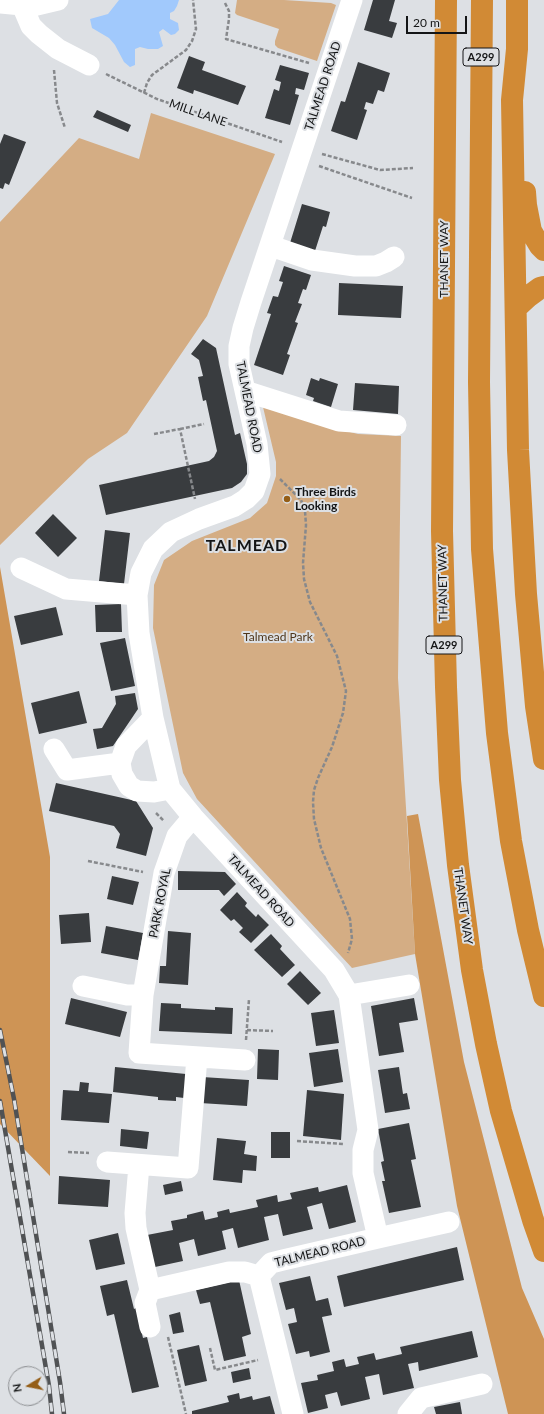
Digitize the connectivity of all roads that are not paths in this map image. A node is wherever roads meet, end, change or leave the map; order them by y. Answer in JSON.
{"nodes":[{"id":1,"x":58,"y":0,"type":"edge"},
{"id":2,"x":352,"y":0,"type":"edge"},
{"id":3,"x":482,"y":0,"type":"edge"},
{"id":4,"x":518,"y":0,"type":"edge"},
{"id":5,"x":446,"y":1,"type":"edge"},
{"id":6,"x":0,"y":3,"type":"edge"},
{"id":7,"x":22,"y":5,"type":"junction"},
{"id":8,"x":517,"y":49,"type":"junction"},
{"id":9,"x":96,"y":69,"type":"road end"},
{"id":10,"x":270,"y":246,"type":"junction"},
{"id":11,"x":544,"y":250,"type":"edge"},
{"id":12,"x":394,"y":257,"type":"dead end"},
{"id":13,"x":544,"y":287,"type":"edge"},
{"id":14,"x":516,"y":308,"type":"junction"},
{"id":15,"x":245,"y":391,"type":"junction"},
{"id":16,"x":396,"y":425,"type":"dead end"},
{"id":17,"x":22,"y":568,"type":"dead end"},
{"id":18,"x":137,"y":595,"type":"junction"},
{"id":19,"x":153,"y":718,"type":"junction"},
{"id":20,"x":54,"y":749,"type":"dead end"},
{"id":21,"x":544,"y":759,"type":"edge"},
{"id":22,"x":120,"y":763,"type":"junction"},
{"id":23,"x":170,"y":789,"type":"junction"},
{"id":24,"x":193,"y":817,"type":"junction"},
{"id":25,"x":409,"y":985,"type":"dead end"},
{"id":26,"x":83,"y":986,"type":"dead end"},
{"id":27,"x":143,"y":995,"type":"junction"},
{"id":28,"x":349,"y":995,"type":"junction"},
{"id":29,"x":544,"y":996,"type":"edge"},
{"id":30,"x":197,"y":1057,"type":"junction"},
{"id":31,"x":245,"y":1060,"type":"road end"},
{"id":32,"x":107,"y":1162,"type":"dead end"},
{"id":33,"x":140,"y":1165,"type":"junction"},
{"id":34,"x":449,"y":1222,"type":"dead end"},
{"id":35,"x":378,"y":1238,"type":"junction"},
{"id":36,"x":544,"y":1251,"type":"edge"},
{"id":37,"x":259,"y":1276,"type":"junction"},
{"id":38,"x":150,"y":1290,"type":"junction"},
{"id":39,"x":150,"y":1328,"type":"road end"},
{"id":40,"x":482,"y":1384,"type":"dead end"},
{"id":41,"x":293,"y":1414,"type":"edge"},
{"id":42,"x":408,"y":1414,"type":"edge"}],
"edges":[{"from":1,"to":7,"type":"street"},
{"from":2,"to":10,"type":"street","name":"TALMEAD ROAD"},
{"from":3,"to":29,"type":"highway","number":"A299"},
{"from":4,"to":8,"type":"highway","number":"A299"},
{"from":5,"to":36,"type":"highway","name":"THANET WAY","number":"A299"},
{"from":6,"to":7,"type":"street"},
{"from":7,"to":9,"type":"street"},
{"from":8,"to":11,"type":"highway"},
{"from":8,"to":14,"type":"highway","number":"A299"},
{"from":10,"to":12,"type":"street"},
{"from":10,"to":15,"type":"street","name":"TALMEAD ROAD"},
{"from":13,"to":14,"type":"highway"},
{"from":14,"to":21,"type":"highway","number":"A299"},
{"from":15,"to":16,"type":"street"},
{"from":15,"to":18,"type":"street","name":"TALMEAD ROAD"},
{"from":17,"to":18,"type":"street"},
{"from":18,"to":19,"type":"street","name":"TALMEAD ROAD"},
{"from":19,"to":22,"type":"street"},
{"from":19,"to":23,"type":"street","name":"TALMEAD ROAD"},
{"from":20,"to":22,"type":"street"},
{"from":22,"to":23,"type":"street"},
{"from":23,"to":24,"type":"street","name":"TALMEAD ROAD"},
{"from":24,"to":27,"type":"street","name":"PARK ROYAL"},
{"from":24,"to":28,"type":"street","name":"TALMEAD ROAD"},
{"from":25,"to":28,"type":"street"},
{"from":26,"to":27,"type":"street"},
{"from":27,"to":30,"type":"street","name":"PARK ROYAL"},
{"from":28,"to":35,"type":"street","name":"TALMEAD ROAD"},
{"from":30,"to":31,"type":"street","name":"PARK ROYAL"},
{"from":30,"to":33,"type":"street"},
{"from":32,"to":33,"type":"street"},
{"from":33,"to":38,"type":"street"},
{"from":34,"to":35,"type":"street"},
{"from":35,"to":37,"type":"street","name":"TALMEAD ROAD"},
{"from":37,"to":38,"type":"street"},
{"from":37,"to":41,"type":"street"},
{"from":38,"to":39,"type":"street"},
{"from":40,"to":42,"type":"street"}]}
